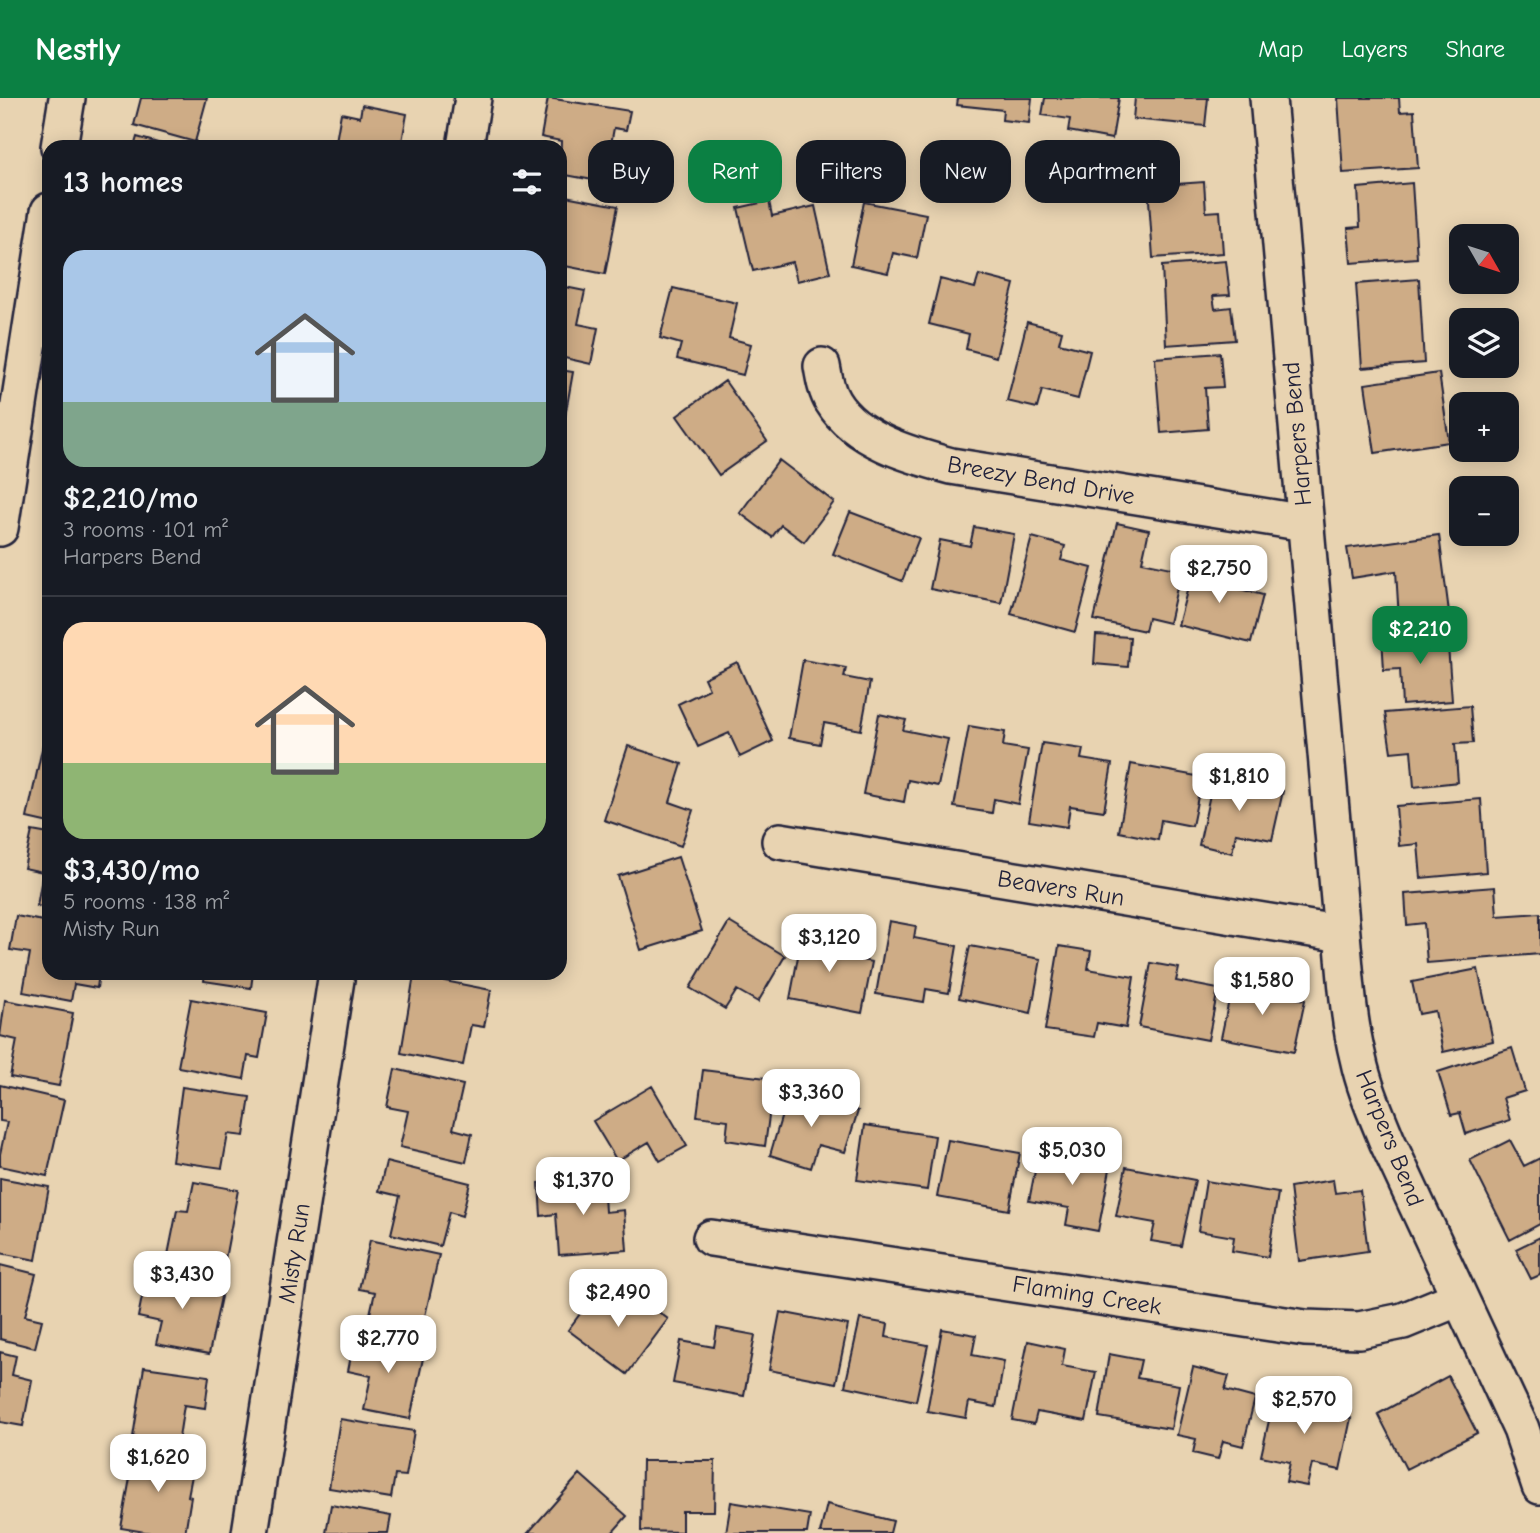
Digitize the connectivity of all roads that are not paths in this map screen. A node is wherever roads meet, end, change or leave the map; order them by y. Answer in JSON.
{"nodes":[{"id":1,"x":66,"y":98,"type":"edge"},
{"id":2,"x":473,"y":98,"type":"edge"},
{"id":3,"x":1268,"y":98,"type":"edge"},
{"id":4,"x":60,"y":140,"type":"edge"},
{"id":5,"x":466,"y":140,"type":"edge"},
{"id":6,"x":42,"y":256,"type":"edge"},
{"id":7,"x":822,"y":366,"type":"dead end"},
{"id":8,"x":1305,"y":523,"type":"junction"},
{"id":9,"x":0,"y":528,"type":"edge"},
{"id":10,"x":780,"y":841,"type":"dead end"},
{"id":11,"x":1342,"y":934,"type":"junction"},
{"id":12,"x":336,"y":980,"type":"edge"},
{"id":13,"x":711,"y":1238,"type":"dead end"},
{"id":14,"x":1460,"y":1298,"type":"junction"},
{"id":15,"x":1540,"y":1486,"type":"edge"},
{"id":16,"x":250,"y":1533,"type":"edge"}],
"edges":[{"from":1,"to":4,"type":"street"},
{"from":2,"to":5,"type":"street"},
{"from":3,"to":8,"type":"street","name":"Harpers Bend"},
{"from":6,"to":9,"type":"street"},
{"from":7,"to":8,"type":"street","name":"Breezy Bend Drive"},
{"from":8,"to":11,"type":"street","name":"Harpers Bend"},
{"from":10,"to":11,"type":"street","name":"Beavers Run"},
{"from":11,"to":14,"type":"street","name":"Harpers Bend"},
{"from":12,"to":16,"type":"street","name":"Misty Run"},
{"from":13,"to":14,"type":"street","name":"Flaming Creek"},
{"from":14,"to":15,"type":"street","name":"Harpers Bend"}]}
